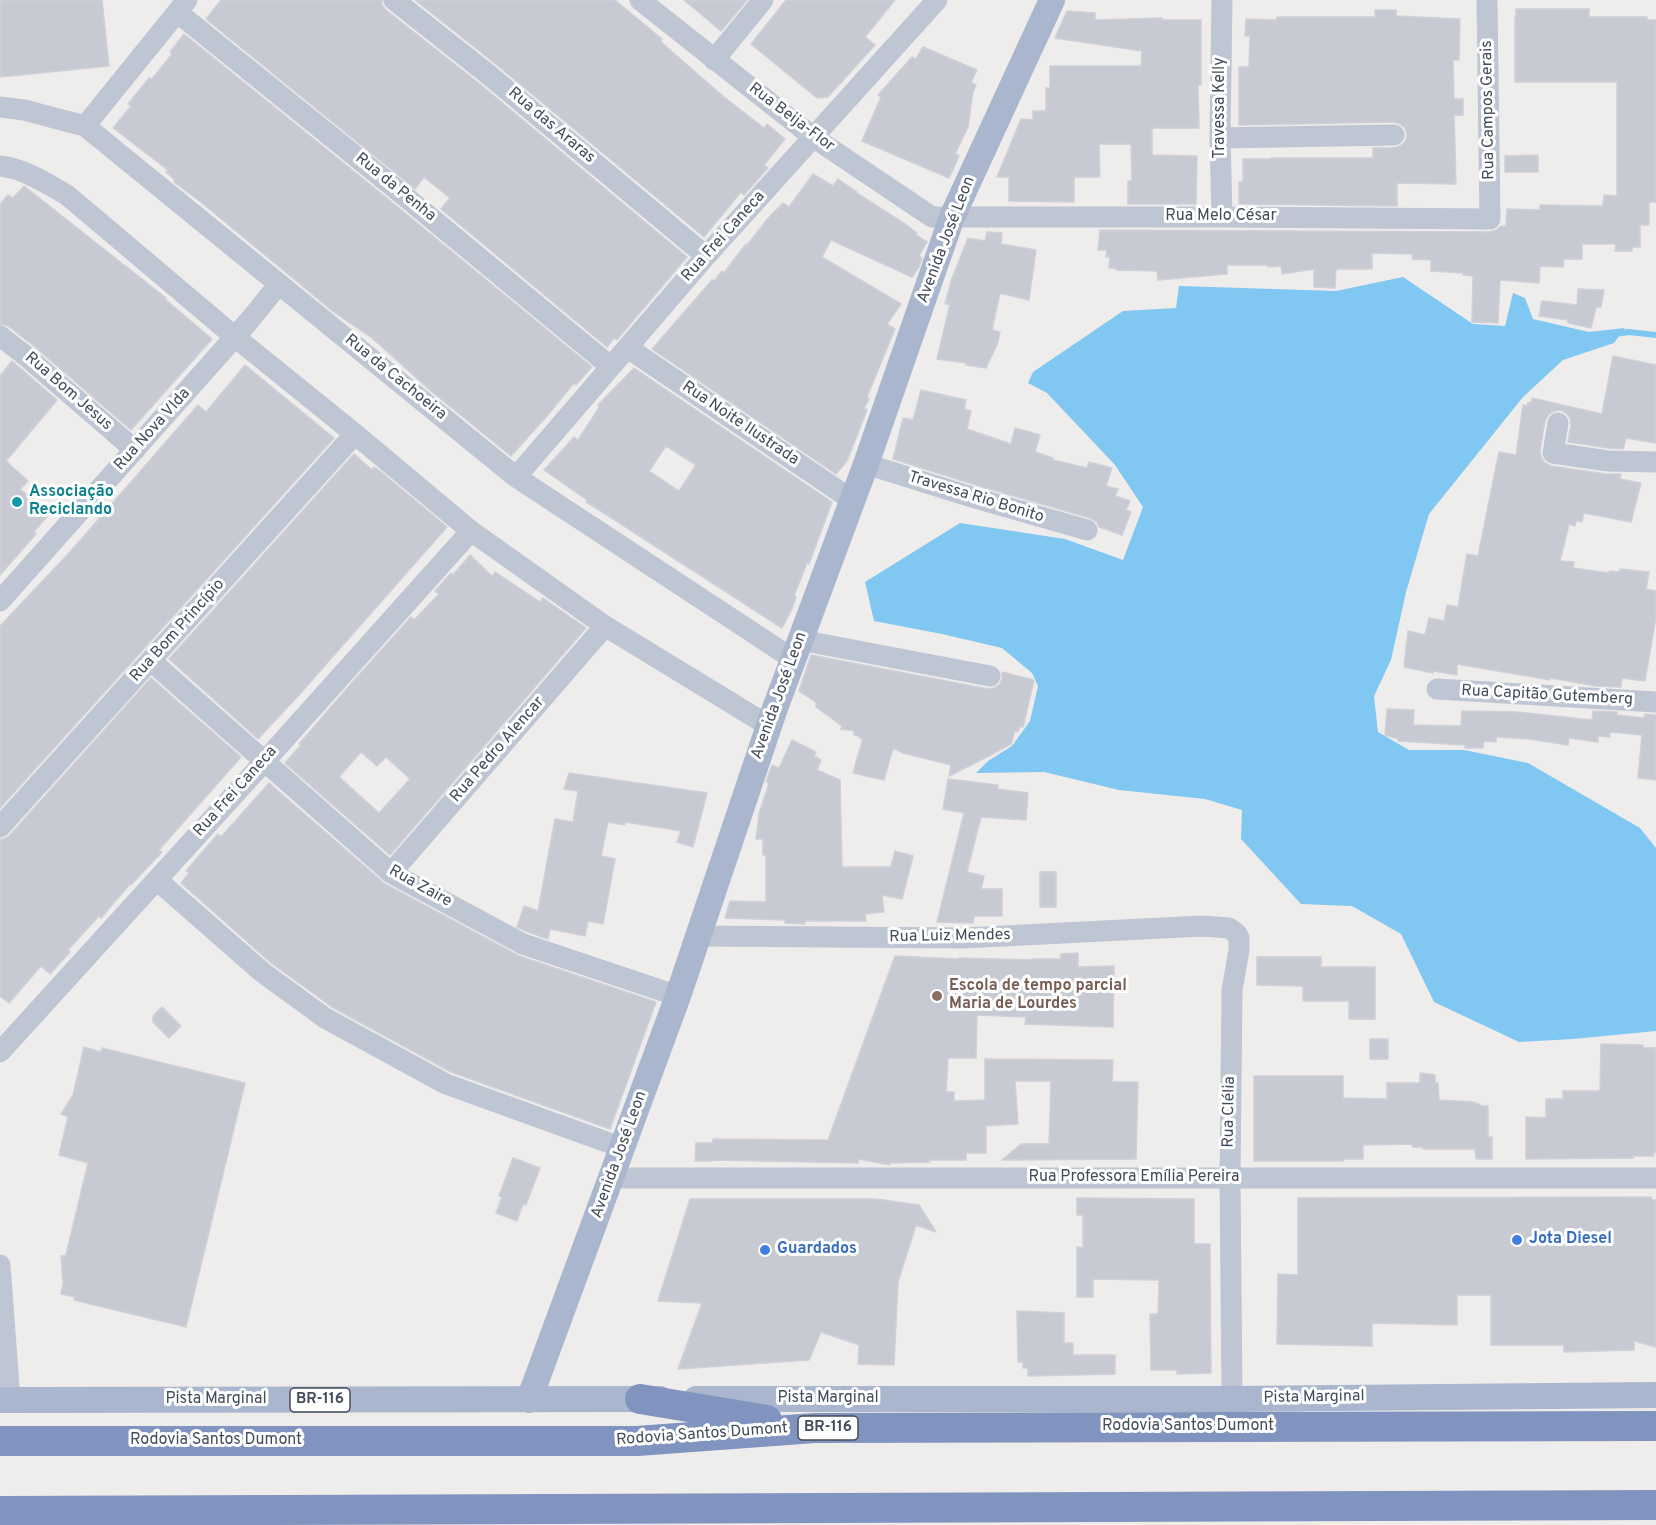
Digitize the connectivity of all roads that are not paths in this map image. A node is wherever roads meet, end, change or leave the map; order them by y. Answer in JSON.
{"nodes":[{"id":1,"x":394,"y":0,"type":"edge"},
{"id":2,"x":640,"y":0,"type":"edge"},
{"id":3,"x":763,"y":0,"type":"edge"},
{"id":4,"x":937,"y":0,"type":"edge"},
{"id":5,"x":1052,"y":0,"type":"edge"},
{"id":6,"x":1222,"y":0,"type":"edge"},
{"id":7,"x":1487,"y":0,"type":"edge"},
{"id":8,"x":182,"y":6,"type":"edge"},
{"id":9,"x":714,"y":60,"type":"junction"},
{"id":10,"x":0,"y":107,"type":"edge"},
{"id":11,"x":86,"y":126,"type":"junction"},
{"id":12,"x":1394,"y":135,"type":"dead end"},
{"id":13,"x":813,"y":137,"type":"junction"},
{"id":14,"x":1220,"y":138,"type":"junction"},
{"id":15,"x":0,"y":166,"type":"edge"},
{"id":16,"x":952,"y":217,"type":"junction"},
{"id":17,"x":1222,"y":217,"type":"junction"},
{"id":18,"x":1490,"y":219,"type":"joint"},
{"id":19,"x":706,"y":256,"type":"junction"},
{"id":20,"x":277,"y":288,"type":"junction"},
{"id":21,"x":0,"y":336,"type":"edge"},
{"id":22,"x":235,"y":337,"type":"junction"},
{"id":23,"x":628,"y":348,"type":"junction"},
{"id":24,"x":610,"y":366,"type":"junction"},
{"id":25,"x":1558,"y":423,"type":"dead end"},
{"id":26,"x":355,"y":434,"type":"junction"},
{"id":27,"x":135,"y":450,"type":"junction"},
{"id":28,"x":1656,"y":462,"type":"edge"},
{"id":29,"x":866,"y":464,"type":"junction"},
{"id":30,"x":516,"y":477,"type":"junction"},
{"id":31,"x":852,"y":500,"type":"junction"},
{"id":32,"x":1087,"y":530,"type":"dead end"},
{"id":33,"x":471,"y":531,"type":"junction"},
{"id":34,"x":0,"y":601,"type":"edge"},
{"id":35,"x":605,"y":626,"type":"junction"},
{"id":36,"x":793,"y":658,"type":"junction"},
{"id":37,"x":151,"y":661,"type":"junction"},
{"id":38,"x":990,"y":676,"type":"dead end"},
{"id":39,"x":1437,"y":689,"type":"dead end"},
{"id":40,"x":1656,"y":702,"type":"edge"},
{"id":41,"x":772,"y":718,"type":"junction"},
{"id":42,"x":264,"y":762,"type":"junction"},
{"id":43,"x":0,"y":827,"type":"edge"},
{"id":44,"x":391,"y":873,"type":"junction"},
{"id":45,"x":157,"y":880,"type":"junction"},
{"id":46,"x":1202,"y":926,"type":"joint"},
{"id":47,"x":698,"y":936,"type":"junction"},
{"id":48,"x":678,"y":996,"type":"junction"},
{"id":49,"x":0,"y":1052,"type":"edge"},
{"id":50,"x":622,"y":1148,"type":"junction"},
{"id":51,"x":612,"y":1178,"type":"junction"},
{"id":52,"x":1230,"y":1178,"type":"junction"},
{"id":53,"x":1656,"y":1178,"type":"edge"},
{"id":54,"x":0,"y":1265,"type":"edge"},
{"id":55,"x":1656,"y":1395,"type":"edge"},
{"id":56,"x":640,"y":1399,"type":"junction"},
{"id":57,"x":1232,"y":1399,"type":"junction"},
{"id":58,"x":5,"y":1400,"type":"edge"},
{"id":59,"x":529,"y":1400,"type":"junction"},
{"id":60,"x":1656,"y":1426,"type":"edge"},
{"id":61,"x":814,"y":1428,"type":"junction"},
{"id":62,"x":0,"y":1441,"type":"edge"},
{"id":63,"x":1656,"y":1505,"type":"edge"},
{"id":64,"x":995,"y":1507,"type":"junction"},
{"id":65,"x":359,"y":1510,"type":"junction"},
{"id":66,"x":0,"y":1511,"type":"edge"},
{"id":67,"x":426,"y":1525,"type":"edge"},
{"id":68,"x":1136,"y":1525,"type":"edge"}],
"edges":[{"from":1,"to":19,"type":"street","name":"Rua das Araras"},
{"from":2,"to":9,"type":"street","name":"Rua Beija-Flor"},
{"from":3,"to":9,"type":"street"},
{"from":4,"to":13,"type":"street","name":"Rua Frei Caneca"},
{"from":5,"to":16,"type":"main road","name":"Avenida José Leon"},
{"from":6,"to":14,"type":"street","name":"Travessa Kelly"},
{"from":7,"to":18,"type":"street","name":"Rua Campos Gerais"},
{"from":8,"to":11,"type":"street"},
{"from":8,"to":24,"type":"street","name":"Rua da Penha"},
{"from":9,"to":13,"type":"street","name":"Rua Beija-Flor"},
{"from":10,"to":11,"type":"street","name":"Rua da Cachoeira"},
{"from":11,"to":20,"type":"street","name":"Rua da Cachoeira"},
{"from":12,"to":14,"type":"street"},
{"from":13,"to":16,"type":"street","name":"Rua Beija-Flor"},
{"from":13,"to":19,"type":"street","name":"Rua Frei Caneca"},
{"from":14,"to":17,"type":"street","name":"Travessa Kelly"},
{"from":15,"to":22,"type":"street"},
{"from":16,"to":17,"type":"street","name":"Rua Melo César"},
{"from":16,"to":29,"type":"main road","name":"Avenida José Leon"},
{"from":17,"to":18,"type":"street","name":"Rua Melo César"},
{"from":19,"to":23,"type":"street","name":"Rua Frei Caneca"},
{"from":20,"to":22,"type":"street","name":"Rua Nova VIda"},
{"from":20,"to":30,"type":"street","name":"Rua da Cachoeira"},
{"from":21,"to":27,"type":"street","name":"Rua Bom Jesus"},
{"from":22,"to":26,"type":"street"},
{"from":22,"to":27,"type":"street","name":"Rua Nova VIda"},
{"from":23,"to":24,"type":"street","name":"Rua Frei Caneca"},
{"from":23,"to":31,"type":"street","name":"Rua Noite Ilustrada"},
{"from":24,"to":30,"type":"street","name":"Rua Frei Caneca"},
{"from":25,"to":28,"type":"street"},
{"from":26,"to":33,"type":"street"},
{"from":26,"to":37,"type":"street","name":"Rua Bom Princípio"},
{"from":27,"to":34,"type":"street","name":"Rua Nova VIda"},
{"from":29,"to":31,"type":"main road","name":"Avenida José Leon"},
{"from":29,"to":32,"type":"street","name":"Travessa Rio Bonito"},
{"from":30,"to":36,"type":"street","name":"Rua da Cachoeira"},
{"from":31,"to":36,"type":"main road","name":"Avenida José Leon"},
{"from":33,"to":35,"type":"street"},
{"from":33,"to":42,"type":"street","name":"Rua Frei Caneca"},
{"from":35,"to":41,"type":"street"},
{"from":35,"to":44,"type":"street","name":"Rua Pedro Alencar"},
{"from":36,"to":38,"type":"street"},
{"from":36,"to":41,"type":"main road","name":"Avenida José Leon"},
{"from":37,"to":42,"type":"street","name":"Rua Zaire"},
{"from":37,"to":43,"type":"street","name":"Rua Bom Princípio"},
{"from":39,"to":40,"type":"street","name":"Rua Capitão Gutemberg"},
{"from":41,"to":47,"type":"main road","name":"Avenida José Leon"},
{"from":42,"to":44,"type":"street","name":"Rua Zaire"},
{"from":42,"to":45,"type":"street","name":"Rua Frei Caneca"},
{"from":44,"to":48,"type":"street","name":"Rua Zaire"},
{"from":45,"to":49,"type":"street","name":"Rua Frei Caneca"},
{"from":45,"to":50,"type":"street"},
{"from":46,"to":47,"type":"street","name":"Rua Luiz Mendes"},
{"from":46,"to":52,"type":"street","name":"Rua Clélia"},
{"from":47,"to":48,"type":"main road","name":"Avenida José Leon"},
{"from":48,"to":50,"type":"main road","name":"Avenida José Leon"},
{"from":50,"to":51,"type":"main road","name":"Avenida José Leon"},
{"from":51,"to":52,"type":"street","name":"Rua Professora Emília Pereira"},
{"from":51,"to":59,"type":"main road","name":"Avenida José Leon"},
{"from":52,"to":53,"type":"street","name":"Rua Professora Emília Pereira"},
{"from":52,"to":57,"type":"street","name":"Rua Clélia"},
{"from":54,"to":58,"type":"street"},
{"from":55,"to":57,"type":"main road","name":"Pista Marginal","number":"BR-116"},
{"from":56,"to":57,"type":"main road","name":"Pista Marginal","number":"BR-116"},
{"from":56,"to":59,"type":"main road","name":"Pista Marginal","number":"BR-116"},
{"from":56,"to":61,"type":"highway"},
{"from":58,"to":59,"type":"main road","name":"Pista Marginal","number":"BR-116"},
{"from":60,"to":61,"type":"highway","name":"Rodovia Santos Dumont","number":"BR-116"},
{"from":61,"to":62,"type":"highway","name":"Rodovia Santos Dumont","number":"BR-116"},
{"from":63,"to":64,"type":"highway"},
{"from":64,"to":65,"type":"highway"},
{"from":64,"to":68,"type":"highway"},
{"from":65,"to":66,"type":"highway"},
{"from":65,"to":67,"type":"highway"}]}
